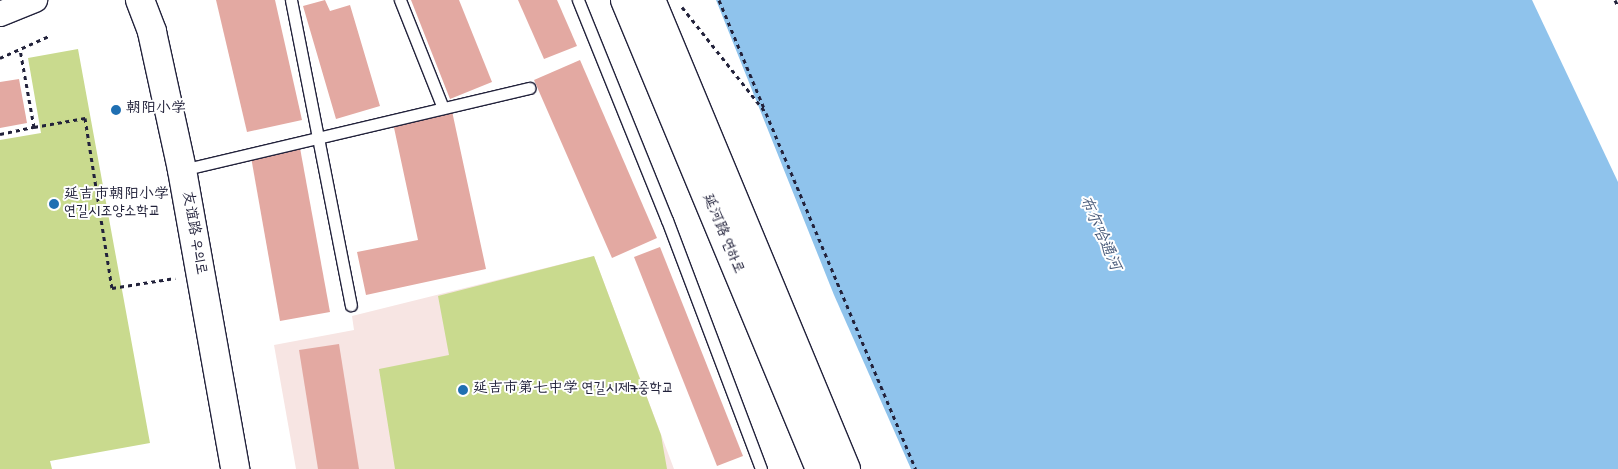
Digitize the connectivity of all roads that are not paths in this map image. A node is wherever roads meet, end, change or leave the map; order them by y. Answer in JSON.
{"nodes":[{"id":1,"x":34,"y":0,"type":"edge"},
{"id":2,"x":140,"y":0,"type":"edge"},
{"id":3,"x":290,"y":0,"type":"edge"},
{"id":4,"x":400,"y":0,"type":"edge"},
{"id":5,"x":578,"y":0,"type":"edge"},
{"id":6,"x":625,"y":0,"type":"edge"},
{"id":7,"x":651,"y":0,"type":"edge"},
{"id":8,"x":0,"y":14,"type":"edge"},
{"id":9,"x":529,"y":88,"type":"dead end"},
{"id":10,"x":442,"y":108,"type":"junction"},
{"id":11,"x":320,"y":138,"type":"junction"},
{"id":12,"x":182,"y":170,"type":"junction"},
{"id":13,"x":351,"y":306,"type":"dead end"},
{"id":14,"x":235,"y":469,"type":"edge"},
{"id":15,"x":761,"y":469,"type":"edge"},
{"id":16,"x":820,"y":469,"type":"edge"},
{"id":17,"x":846,"y":469,"type":"edge"}],
"edges":[{"from":1,"to":8,"type":"street"},
{"from":2,"to":12,"type":"main road","name":"友谊路 우의로"},
{"from":3,"to":11,"type":"lane"},
{"from":4,"to":10,"type":"lane"},
{"from":5,"to":15,"type":"lane"},
{"from":6,"to":16,"type":"main road","name":"延河路 연하로"},
{"from":7,"to":17,"type":"main road","name":"延河路 연하로"},
{"from":9,"to":10,"type":"lane"},
{"from":10,"to":11,"type":"lane"},
{"from":11,"to":12,"type":"lane"},
{"from":11,"to":13,"type":"lane"},
{"from":12,"to":14,"type":"main road","name":"友谊路 우의로"}]}
